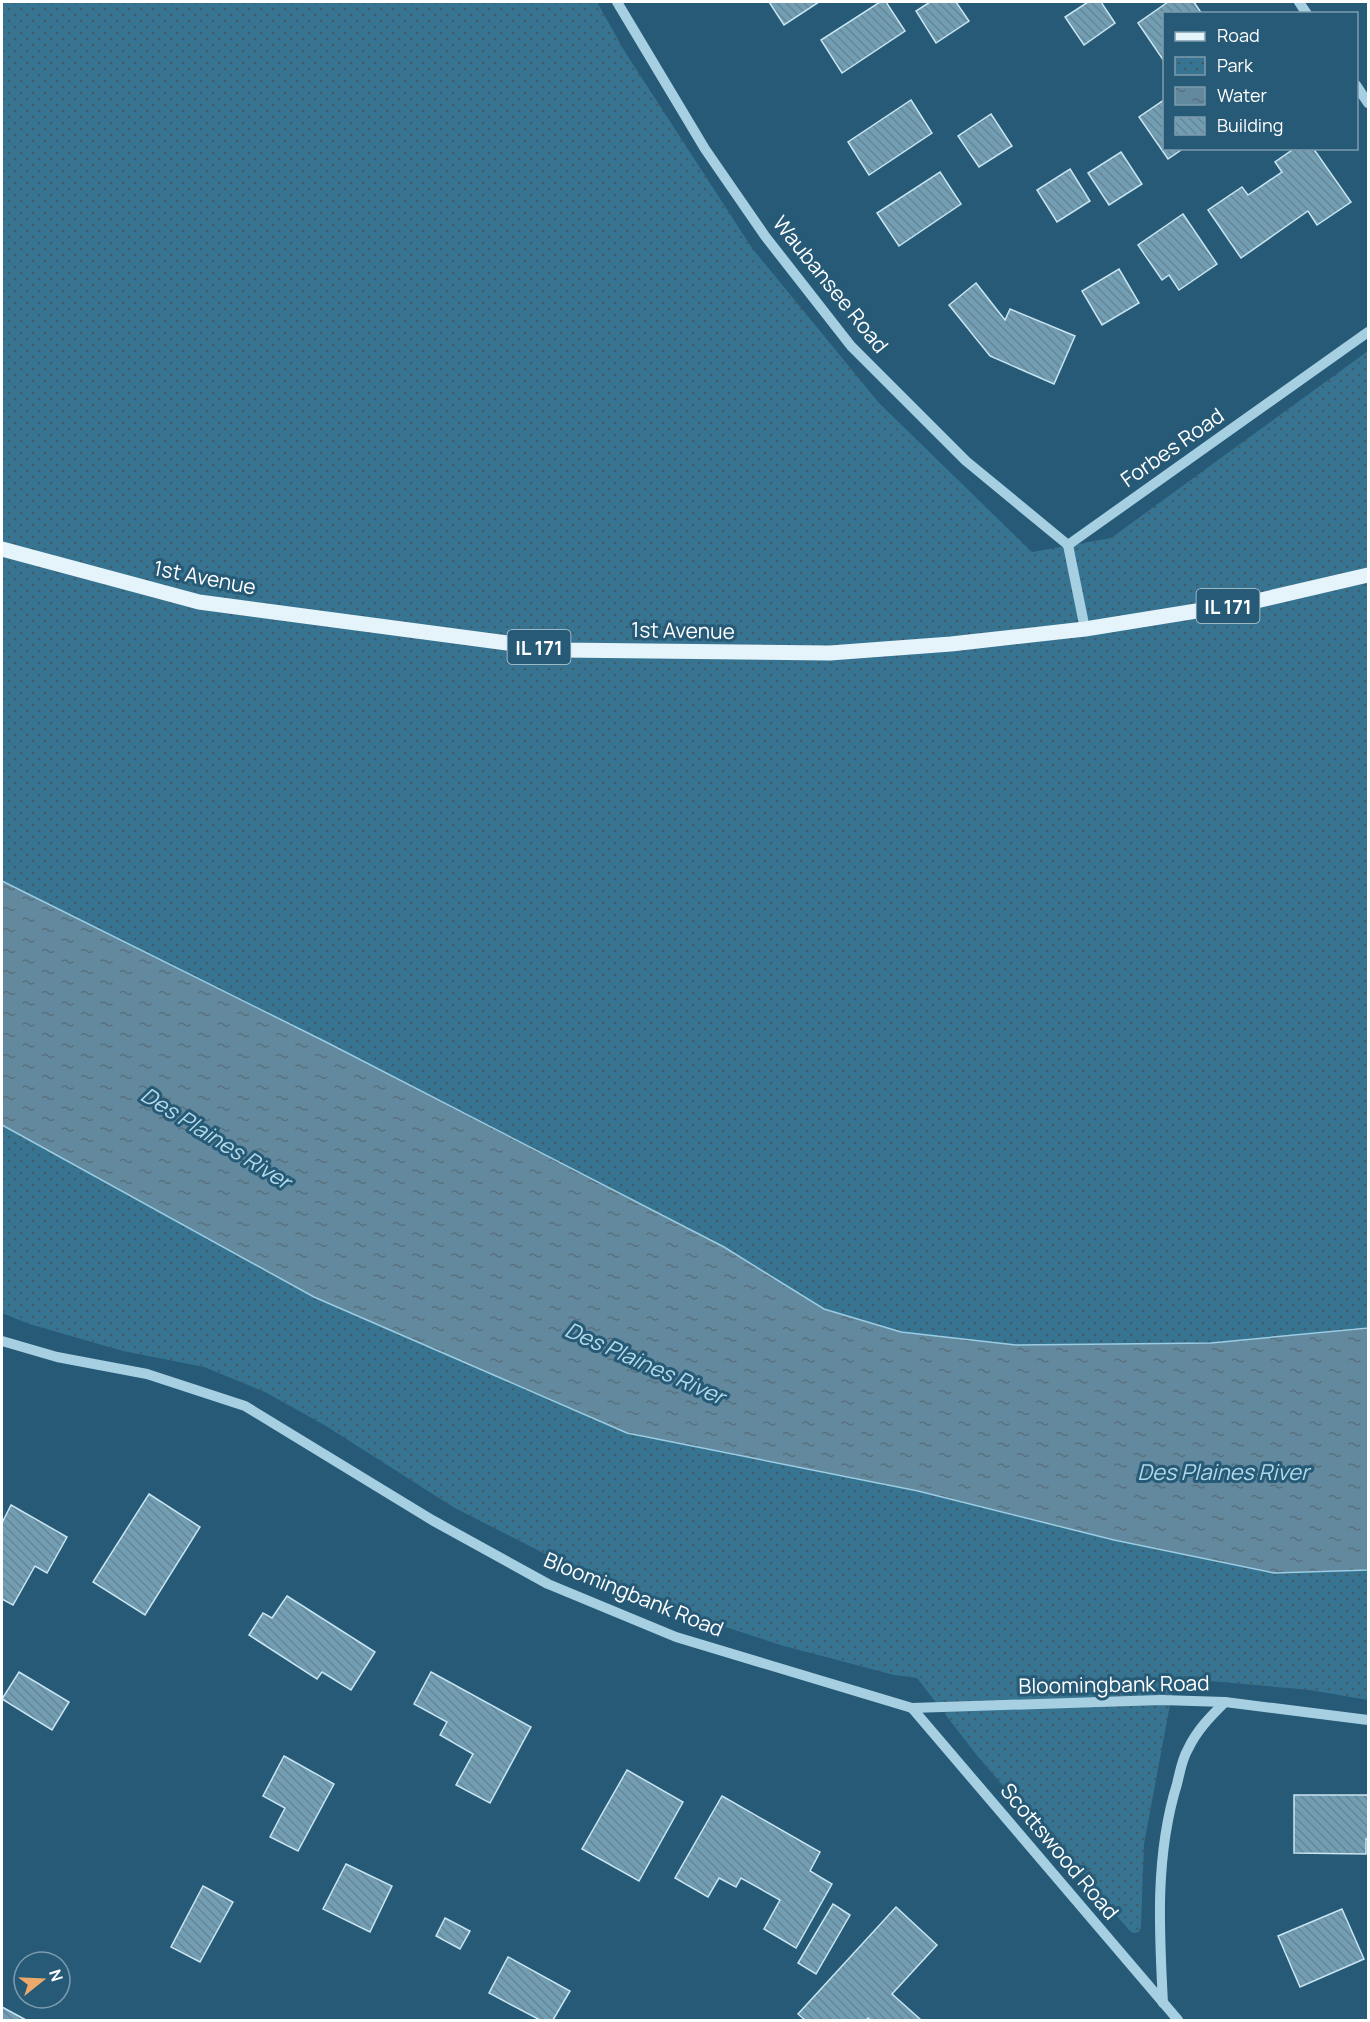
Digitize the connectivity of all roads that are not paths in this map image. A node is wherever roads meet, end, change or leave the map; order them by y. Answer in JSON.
{"nodes":[{"id":1,"x":617,"y":2,"type":"edge"},
{"id":2,"x":1358,"y":88,"type":"edge"},
{"id":3,"x":1368,"y":103,"type":"edge"},
{"id":4,"x":1368,"y":332,"type":"edge"},
{"id":5,"x":1068,"y":545,"type":"junction"},
{"id":6,"x":2,"y":549,"type":"edge"},
{"id":7,"x":1368,"y":575,"type":"edge"},
{"id":8,"x":1085,"y":629,"type":"junction"},
{"id":9,"x":2,"y":1341,"type":"edge"},
{"id":10,"x":1225,"y":1702,"type":"junction"},
{"id":11,"x":912,"y":1708,"type":"junction"},
{"id":12,"x":1368,"y":1720,"type":"edge"},
{"id":13,"x":1163,"y":2003,"type":"junction"},
{"id":14,"x":1178,"y":2020,"type":"edge"}],
"edges":[{"from":1,"to":5,"type":"street","name":"Waubansee Road"},
{"from":2,"to":3,"type":"street"},
{"from":4,"to":5,"type":"street","name":"Forbes Road"},
{"from":5,"to":8,"type":"street"},
{"from":6,"to":8,"type":"main road","name":"1st Avenue","number":"IL 171"},
{"from":7,"to":8,"type":"main road","name":"1st Avenue","number":"IL 171"},
{"from":9,"to":11,"type":"street","name":"Bloomingbank Road"},
{"from":10,"to":11,"type":"street","name":"Bloomingbank Road"},
{"from":10,"to":12,"type":"street","name":"Bloomingbank Road"},
{"from":10,"to":13,"type":"street"},
{"from":11,"to":13,"type":"street","name":"Scottswood Road"},
{"from":13,"to":14,"type":"street","name":"Scottswood Road"}]}
